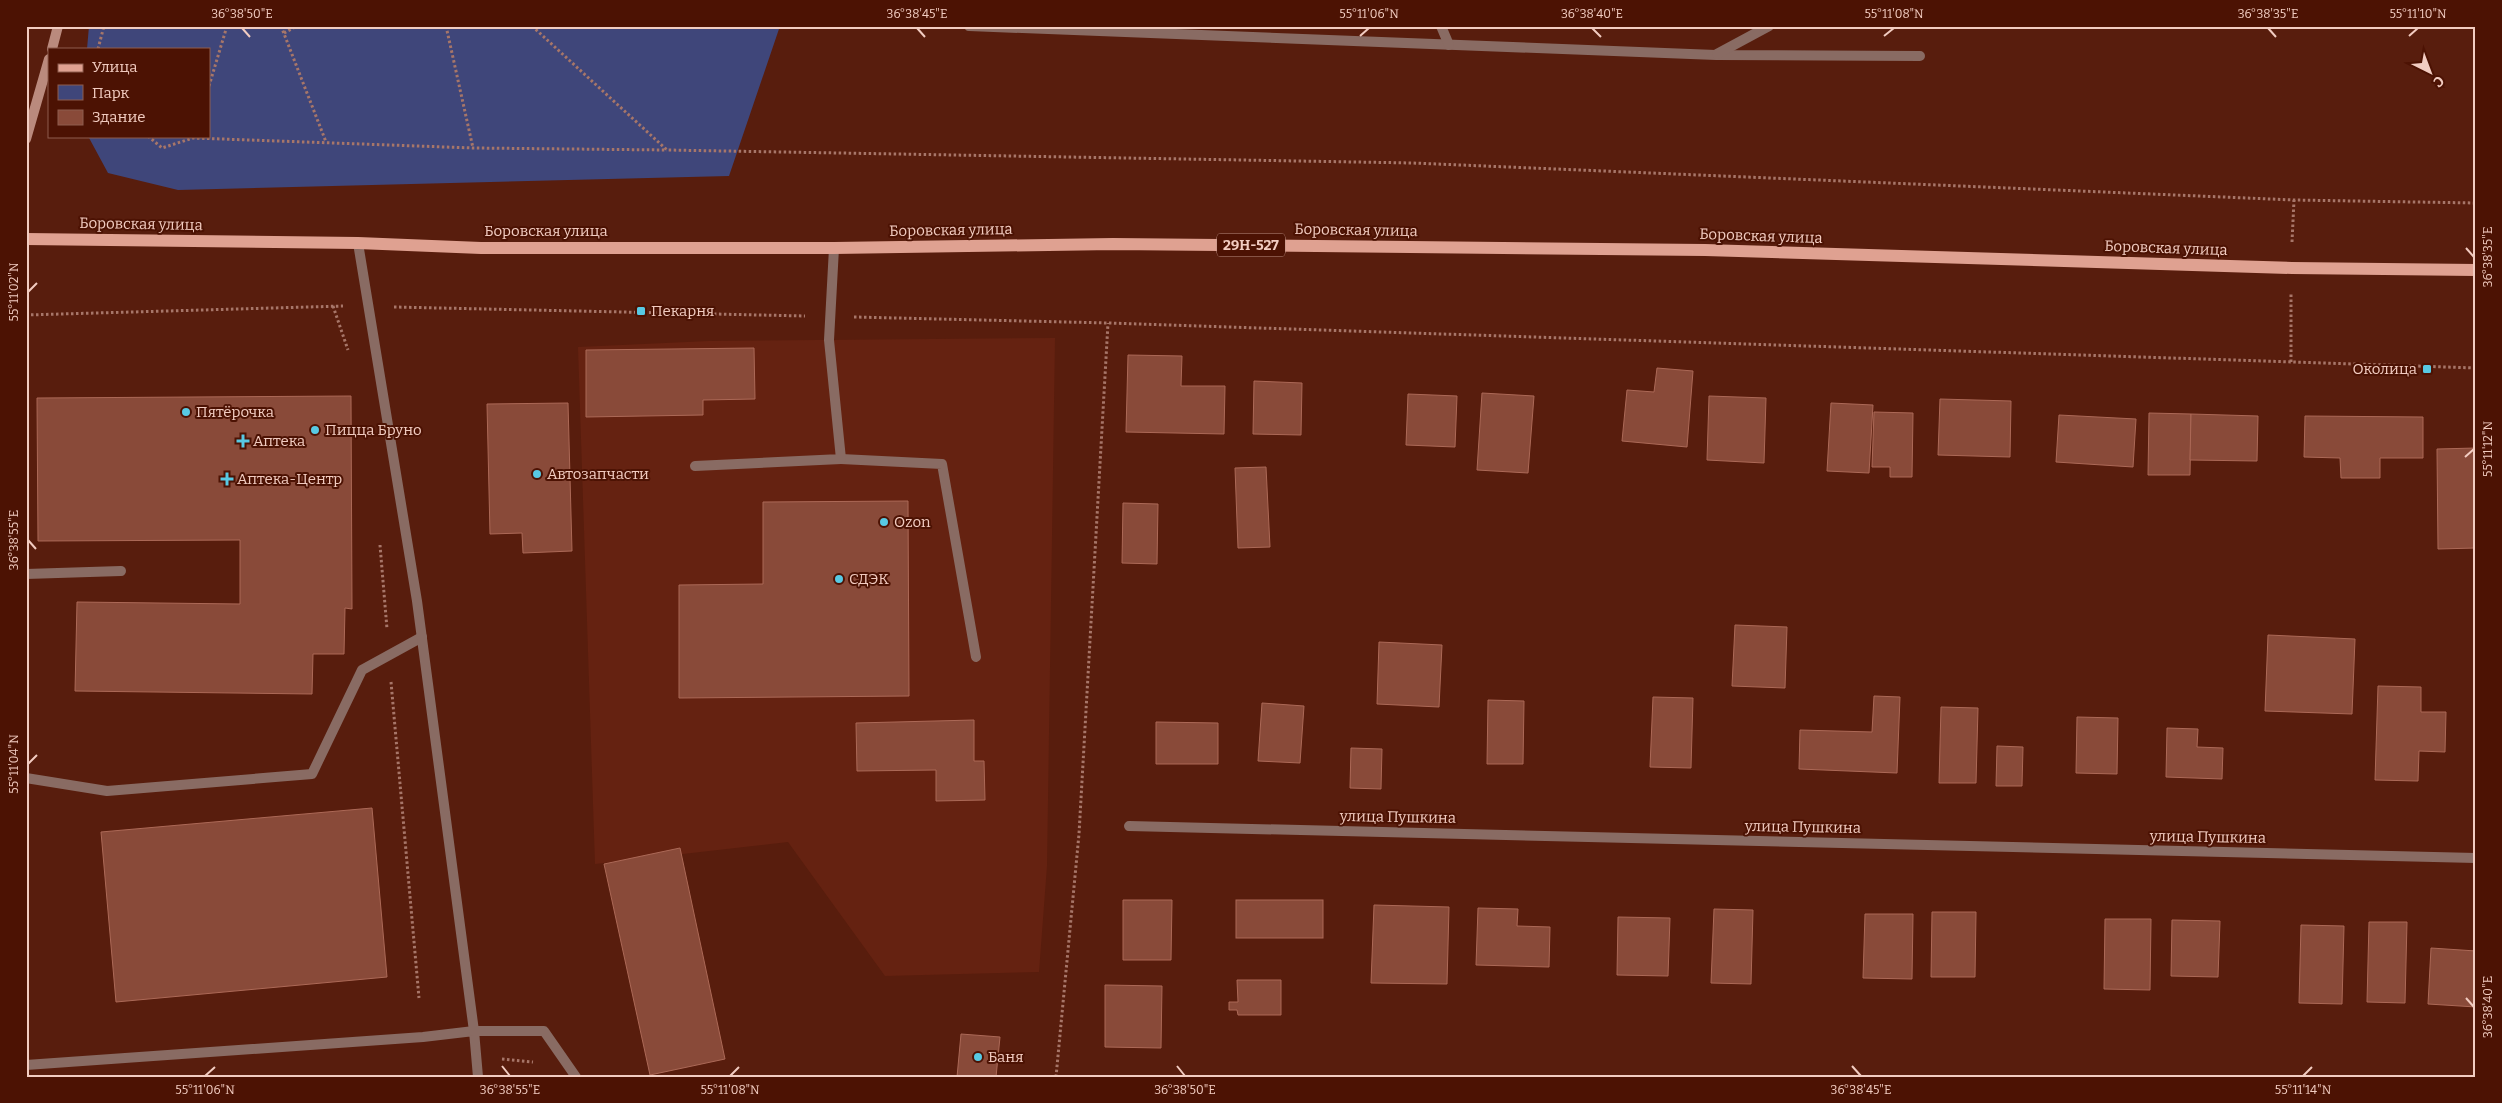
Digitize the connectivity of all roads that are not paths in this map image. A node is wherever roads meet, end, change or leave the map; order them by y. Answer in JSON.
{"nodes":[{"id":1,"x":58,"y":26,"type":"edge"},
{"id":2,"x":969,"y":26,"type":"edge"},
{"id":3,"x":1441,"y":26,"type":"edge"},
{"id":4,"x":1449,"y":26,"type":"edge"},
{"id":5,"x":1769,"y":26,"type":"edge"},
{"id":6,"x":1449,"y":45,"type":"junction"},
{"id":7,"x":52,"y":48,"type":"edge"},
{"id":8,"x":1716,"y":54,"type":"junction"},
{"id":9,"x":1920,"y":56,"type":"dead end"},
{"id":10,"x":48,"y":62,"type":"edge"},
{"id":11,"x":26,"y":139,"type":"edge"},
{"id":12,"x":26,"y":239,"type":"edge"},
{"id":13,"x":358,"y":243,"type":"junction"},
{"id":14,"x":834,"y":248,"type":"junction"},
{"id":15,"x":2476,"y":270,"type":"edge"},
{"id":16,"x":841,"y":459,"type":"junction"},
{"id":17,"x":695,"y":466,"type":"dead end"},
{"id":18,"x":121,"y":571,"type":"dead end"},
{"id":19,"x":26,"y":574,"type":"edge"},
{"id":20,"x":422,"y":637,"type":"junction"},
{"id":21,"x":976,"y":657,"type":"dead end"},
{"id":22,"x":26,"y":778,"type":"edge"},
{"id":23,"x":1129,"y":826,"type":"dead end"},
{"id":24,"x":2476,"y":858,"type":"edge"},
{"id":25,"x":474,"y":1031,"type":"junction"},
{"id":26,"x":26,"y":1065,"type":"edge"},
{"id":27,"x":478,"y":1077,"type":"edge"},
{"id":28,"x":576,"y":1077,"type":"edge"}],
"edges":[{"from":1,"to":7,"type":"street"},
{"from":2,"to":6,"type":"street"},
{"from":3,"to":6,"type":"street"},
{"from":4,"to":6,"type":"street"},
{"from":5,"to":8,"type":"street"},
{"from":6,"to":8,"type":"street"},
{"from":8,"to":9,"type":"street"},
{"from":10,"to":11,"type":"street"},
{"from":12,"to":13,"type":"main road","name":"Боровская улица","number":"29Н-527"},
{"from":13,"to":14,"type":"main road","name":"Боровская улица","number":"29Н-527"},
{"from":13,"to":20,"type":"street"},
{"from":14,"to":15,"type":"main road","name":"Боровская улица","number":"29Н-527"},
{"from":14,"to":16,"type":"street"},
{"from":16,"to":17,"type":"street"},
{"from":16,"to":21,"type":"street"},
{"from":18,"to":19,"type":"street"},
{"from":20,"to":22,"type":"street"},
{"from":20,"to":25,"type":"street"},
{"from":23,"to":24,"type":"street","name":"улица Пушкина"},
{"from":25,"to":26,"type":"street"},
{"from":25,"to":27,"type":"street"},
{"from":25,"to":28,"type":"street"}]}
